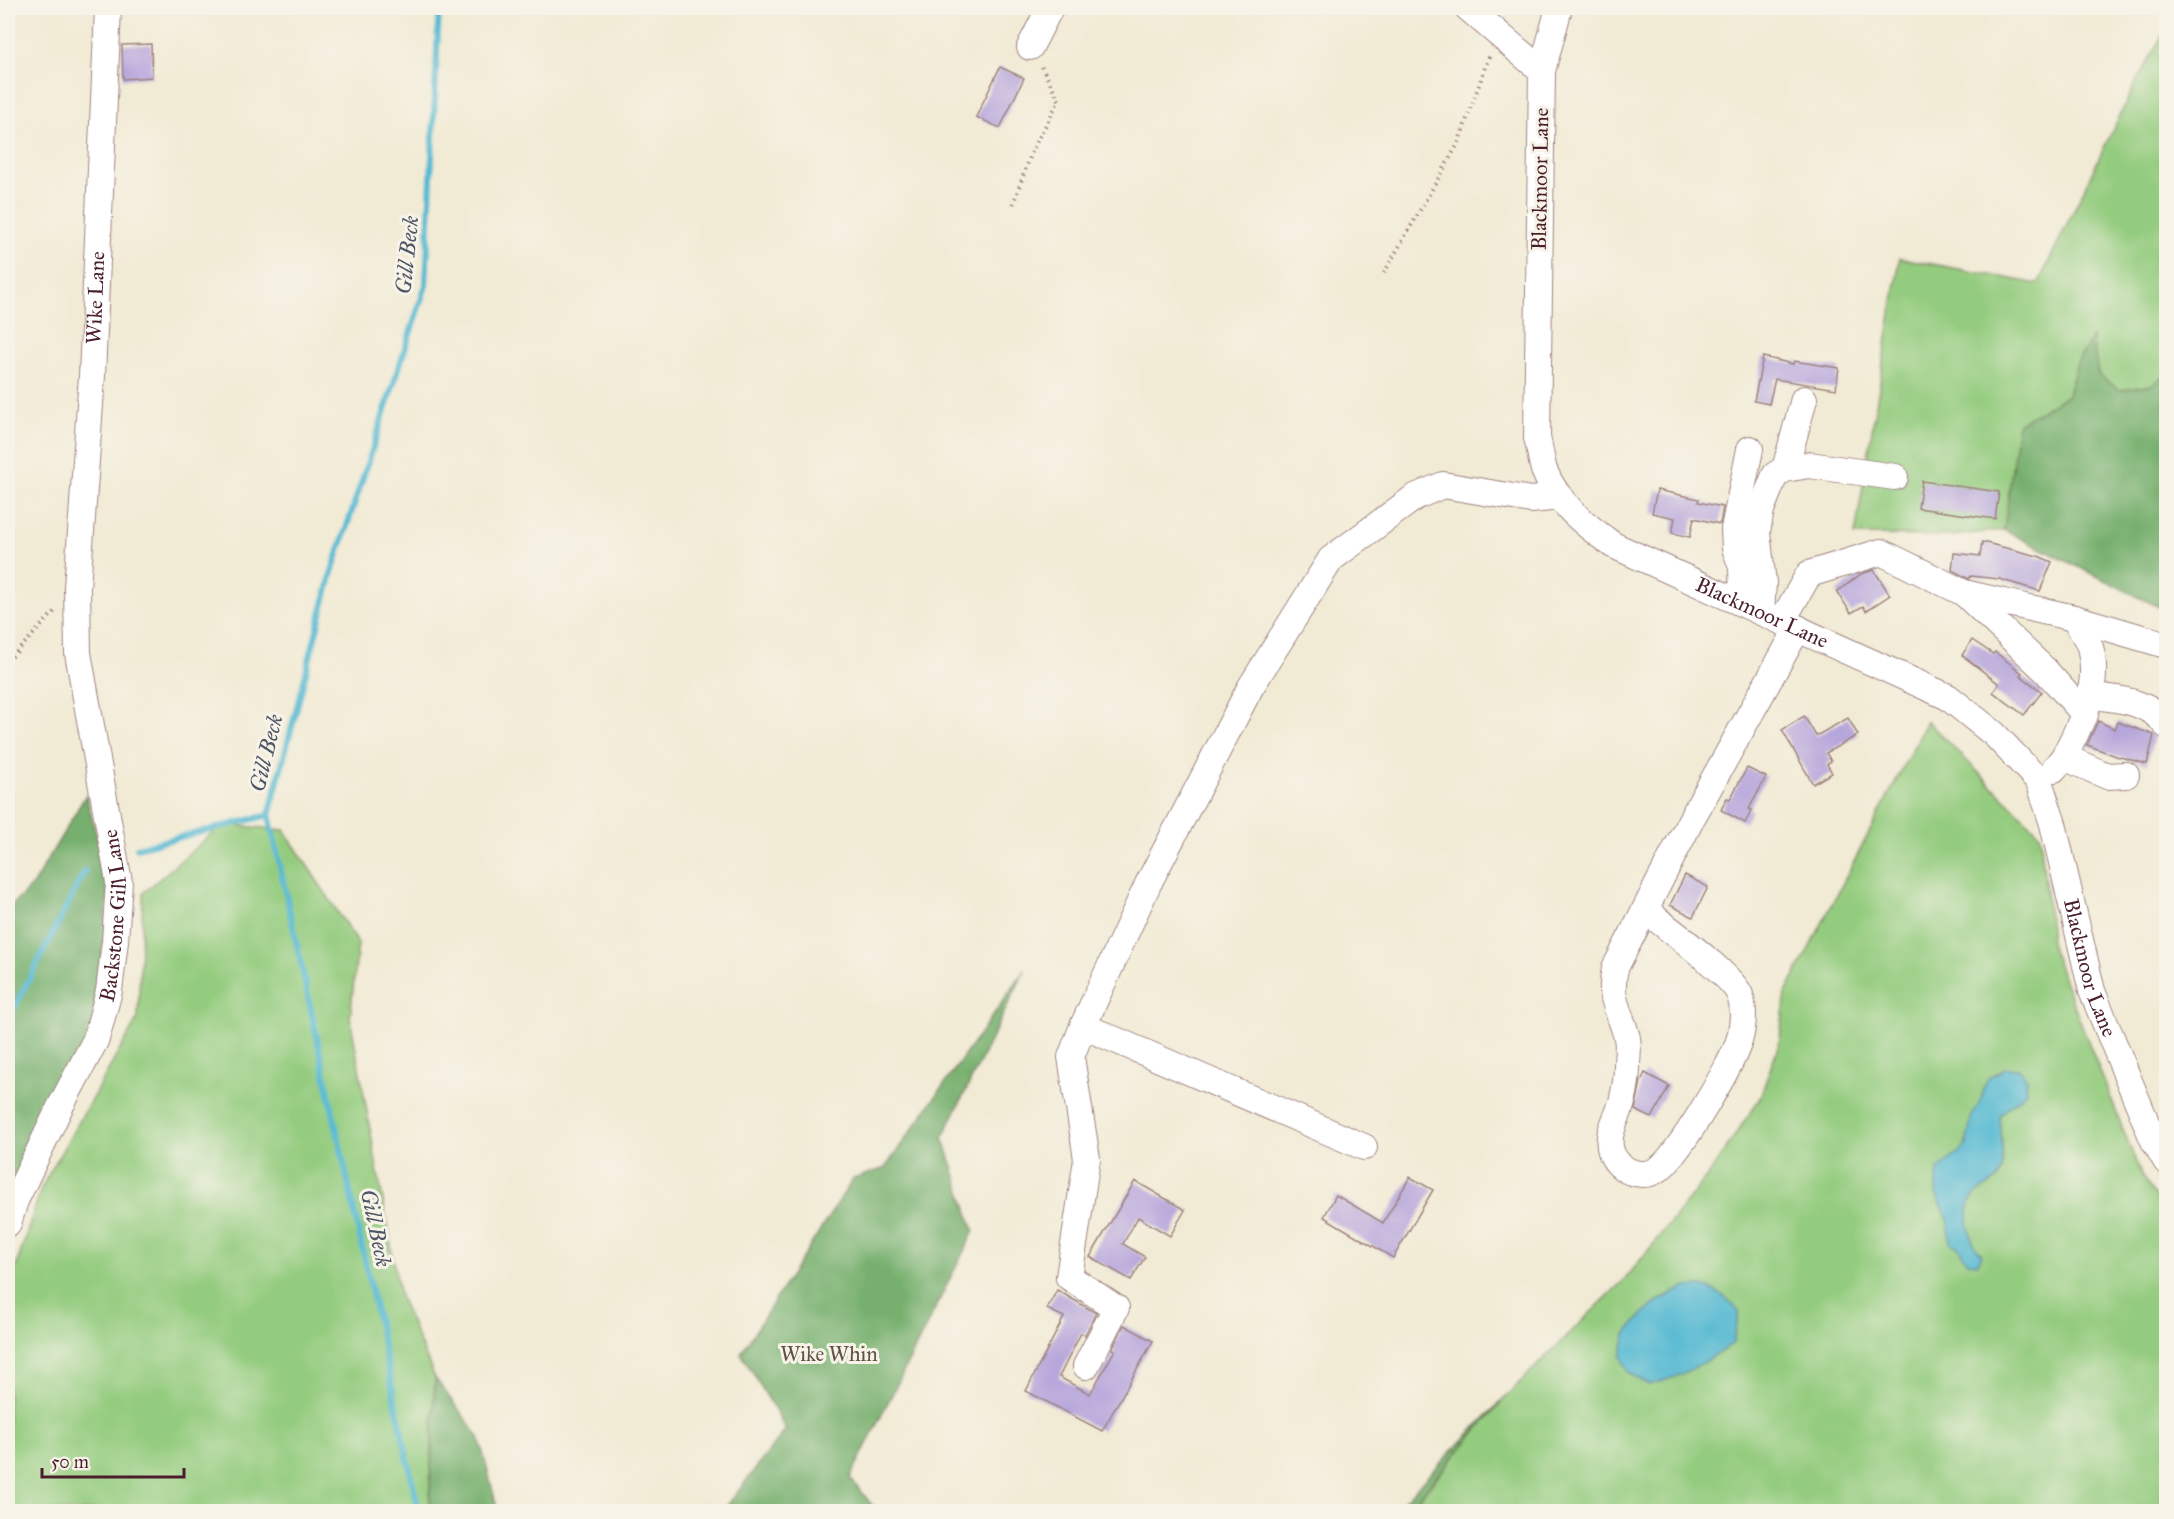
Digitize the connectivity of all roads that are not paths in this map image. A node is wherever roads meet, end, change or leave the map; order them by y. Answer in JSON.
{"nodes":[{"id":1,"x":108,"y":8,"type":"edge"},
{"id":2,"x":1050,"y":8,"type":"edge"},
{"id":3,"x":1467,"y":8,"type":"edge"},
{"id":4,"x":1559,"y":8,"type":"edge"},
{"id":5,"x":1030,"y":47,"type":"road end"},
{"id":6,"x":1542,"y":71,"type":"junction"},
{"id":7,"x":1804,"y":399,"type":"dead end"},
{"id":8,"x":1750,"y":449,"type":"dead end"},
{"id":9,"x":1785,"y":469,"type":"junction"},
{"id":10,"x":1895,"y":477,"type":"dead end"},
{"id":11,"x":1560,"y":497,"type":"junction"},
{"id":12,"x":77,"y":588,"type":"joint"},
{"id":13,"x":1964,"y":593,"type":"junction"},
{"id":14,"x":1771,"y":616,"type":"junction"},
{"id":15,"x":2074,"y":618,"type":"junction"},
{"id":16,"x":2166,"y":645,"type":"edge"},
{"id":17,"x":2087,"y":706,"type":"junction"},
{"id":18,"x":2166,"y":725,"type":"edge"},
{"id":19,"x":2064,"y":757,"type":"junction"},
{"id":20,"x":2126,"y":775,"type":"dead end"},
{"id":21,"x":2040,"y":784,"type":"junction"},
{"id":22,"x":1645,"y":910,"type":"junction"},
{"id":23,"x":1083,"y":1026,"type":"junction"},
{"id":24,"x":1364,"y":1148,"type":"dead end"},
{"id":25,"x":2166,"y":1161,"type":"edge"},
{"id":26,"x":8,"y":1223,"type":"edge"},
{"id":27,"x":1086,"y":1366,"type":"dead end"}],
"edges":[{"from":1,"to":12,"type":"street","name":"Wike Lane"},
{"from":2,"to":5,"type":"street"},
{"from":3,"to":6,"type":"street"},
{"from":4,"to":6,"type":"street","name":"Blackmoor Lane"},
{"from":6,"to":11,"type":"street","name":"Blackmoor Lane"},
{"from":7,"to":9,"type":"street"},
{"from":8,"to":14,"type":"street"},
{"from":9,"to":10,"type":"street"},
{"from":9,"to":14,"type":"street"},
{"from":11,"to":14,"type":"street","name":"Blackmoor Lane"},
{"from":11,"to":23,"type":"street"},
{"from":12,"to":26,"type":"street","name":"Backstone Gill Lane"},
{"from":13,"to":14,"type":"street"},
{"from":13,"to":15,"type":"street"},
{"from":13,"to":17,"type":"street"},
{"from":14,"to":21,"type":"street","name":"Blackmoor Lane"},
{"from":14,"to":22,"type":"street"},
{"from":15,"to":16,"type":"street"},
{"from":15,"to":17,"type":"street"},
{"from":17,"to":18,"type":"street"},
{"from":17,"to":19,"type":"street"},
{"from":19,"to":20,"type":"street"},
{"from":19,"to":21,"type":"street"},
{"from":21,"to":25,"type":"street","name":"Blackmoor Lane"},
{"from":22,"to":22,"type":"street"},
{"from":23,"to":24,"type":"street"},
{"from":23,"to":27,"type":"street"}]}
